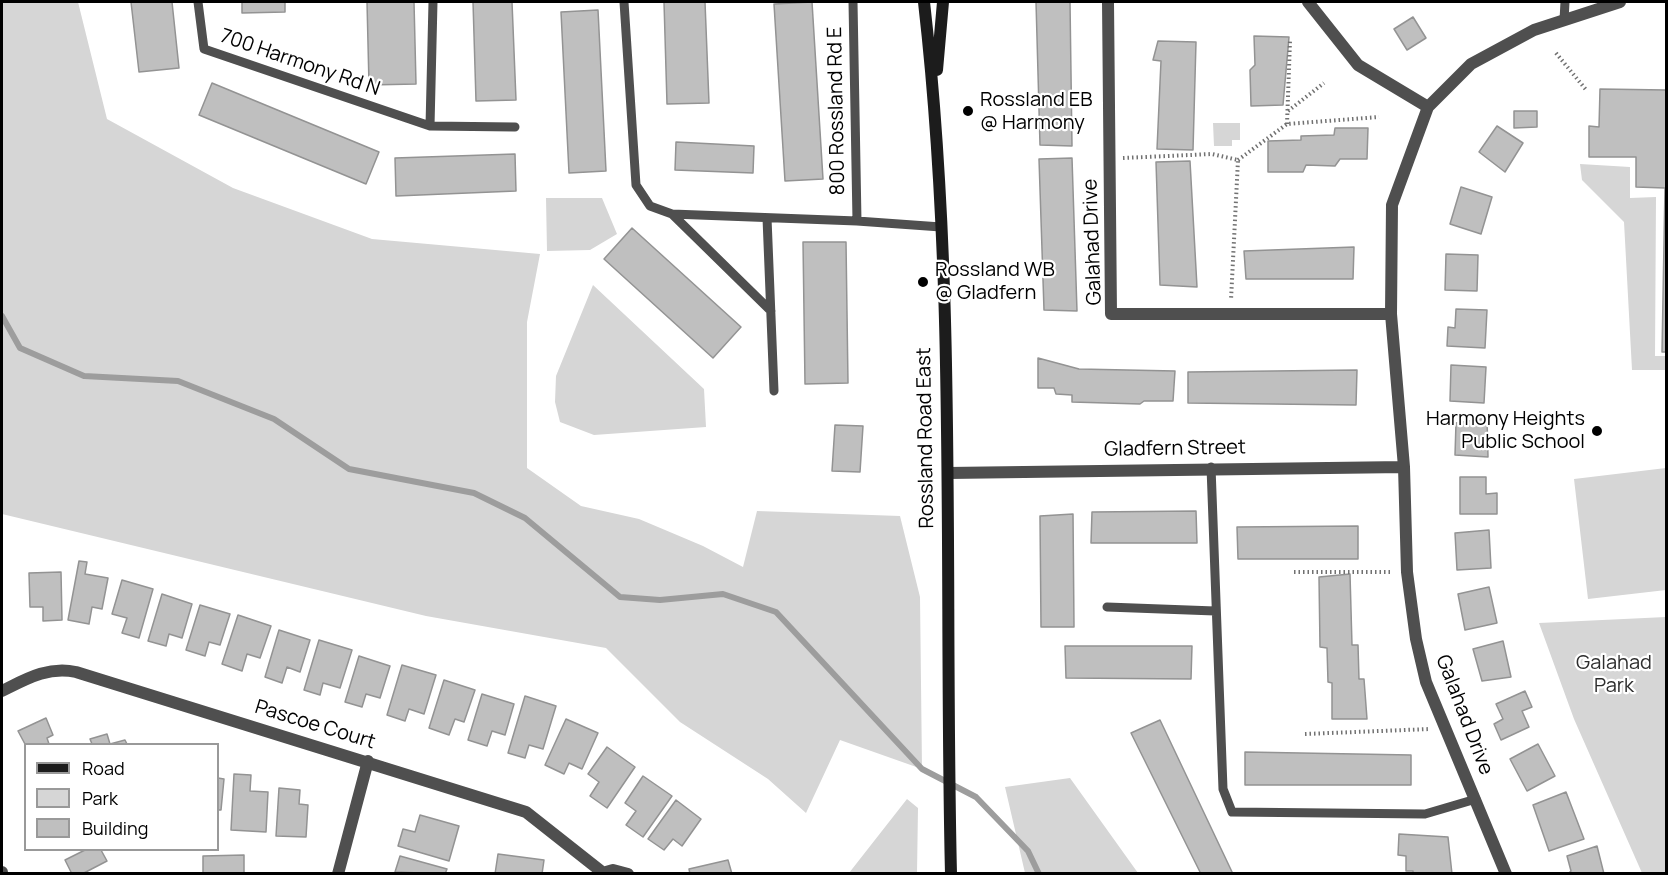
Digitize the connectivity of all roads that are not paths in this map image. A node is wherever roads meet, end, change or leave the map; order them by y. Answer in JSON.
{"nodes":[{"id":1,"x":198,"y":2,"type":"edge"},
{"id":2,"x":433,"y":2,"type":"edge"},
{"id":3,"x":624,"y":2,"type":"edge"},
{"id":4,"x":853,"y":2,"type":"edge"},
{"id":5,"x":924,"y":2,"type":"edge"},
{"id":6,"x":943,"y":2,"type":"edge"},
{"id":7,"x":1108,"y":2,"type":"edge"},
{"id":8,"x":1308,"y":2,"type":"edge"},
{"id":9,"x":1565,"y":2,"type":"edge"},
{"id":10,"x":1620,"y":2,"type":"edge"},
{"id":11,"x":1564,"y":20,"type":"junction"},
{"id":12,"x":935,"y":99,"type":"junction"},
{"id":13,"x":1428,"y":107,"type":"junction"},
{"id":14,"x":430,"y":126,"type":"junction"},
{"id":15,"x":515,"y":127,"type":"dead end"},
{"id":16,"x":672,"y":214,"type":"junction"},
{"id":17,"x":766,"y":218,"type":"junction"},
{"id":18,"x":856,"y":221,"type":"junction"},
{"id":19,"x":941,"y":227,"type":"junction"},
{"id":20,"x":771,"y":311,"type":"junction"},
{"id":21,"x":1391,"y":314,"type":"junction"},
{"id":22,"x":774,"y":391,"type":"dead end"},
{"id":23,"x":1211,"y":467,"type":"junction"},
{"id":24,"x":1404,"y":467,"type":"junction"},
{"id":25,"x":948,"y":473,"type":"junction"},
{"id":26,"x":1107,"y":607,"type":"dead end"},
{"id":27,"x":1215,"y":611,"type":"junction"},
{"id":28,"x":2,"y":691,"type":"edge"},
{"id":29,"x":368,"y":761,"type":"junction"},
{"id":30,"x":1476,"y":799,"type":"junction"},
{"id":31,"x":338,"y":873,"type":"edge"},
{"id":32,"x":600,"y":873,"type":"edge"},
{"id":33,"x":628,"y":873,"type":"edge"},
{"id":34,"x":951,"y":873,"type":"edge"},
{"id":35,"x":1506,"y":873,"type":"edge"}],
"edges":[{"from":1,"to":14,"type":"lane","name":"700 Harmony Rd N"},
{"from":2,"to":14,"type":"lane"},
{"from":3,"to":16,"type":"lane","name":"800 Rossland Rd E"},
{"from":4,"to":18,"type":"lane","name":"800 Rossland Rd E"},
{"from":5,"to":12,"type":"main road","name":"Rossland Road East"},
{"from":6,"to":12,"type":"main road"},
{"from":7,"to":21,"type":"street","name":"Galahad Drive"},
{"from":8,"to":13,"type":"street"},
{"from":9,"to":11,"type":"lane"},
{"from":10,"to":11,"type":"street","name":"Galahad Drive"},
{"from":11,"to":13,"type":"street","name":"Galahad Drive"},
{"from":12,"to":19,"type":"main road","name":"Rossland Road East"},
{"from":13,"to":21,"type":"street","name":"Galahad Drive"},
{"from":14,"to":15,"type":"lane","name":"700 Harmony Rd N"},
{"from":16,"to":17,"type":"lane","name":"800 Rossland Rd E"},
{"from":16,"to":20,"type":"lane"},
{"from":17,"to":18,"type":"lane","name":"800 Rossland Rd E"},
{"from":17,"to":20,"type":"lane"},
{"from":18,"to":19,"type":"lane","name":"800 Rossland Rd E"},
{"from":19,"to":25,"type":"main road","name":"Rossland Road East"},
{"from":20,"to":22,"type":"lane"},
{"from":21,"to":24,"type":"street","name":"Galahad Drive"},
{"from":23,"to":24,"type":"street","name":"Gladfern Street"},
{"from":23,"to":25,"type":"street","name":"Gladfern Street"},
{"from":23,"to":27,"type":"lane"},
{"from":24,"to":30,"type":"street","name":"Galahad Drive"},
{"from":25,"to":34,"type":"main road","name":"Rossland Road East"},
{"from":26,"to":27,"type":"lane"},
{"from":27,"to":30,"type":"lane"},
{"from":28,"to":29,"type":"street","name":"Pascoe Court"},
{"from":29,"to":31,"type":"street"},
{"from":29,"to":32,"type":"street","name":"Pascoe Court"},
{"from":30,"to":35,"type":"street","name":"Galahad Drive"},
{"from":32,"to":33,"type":"street","name":"Pascoe Court"}]}
